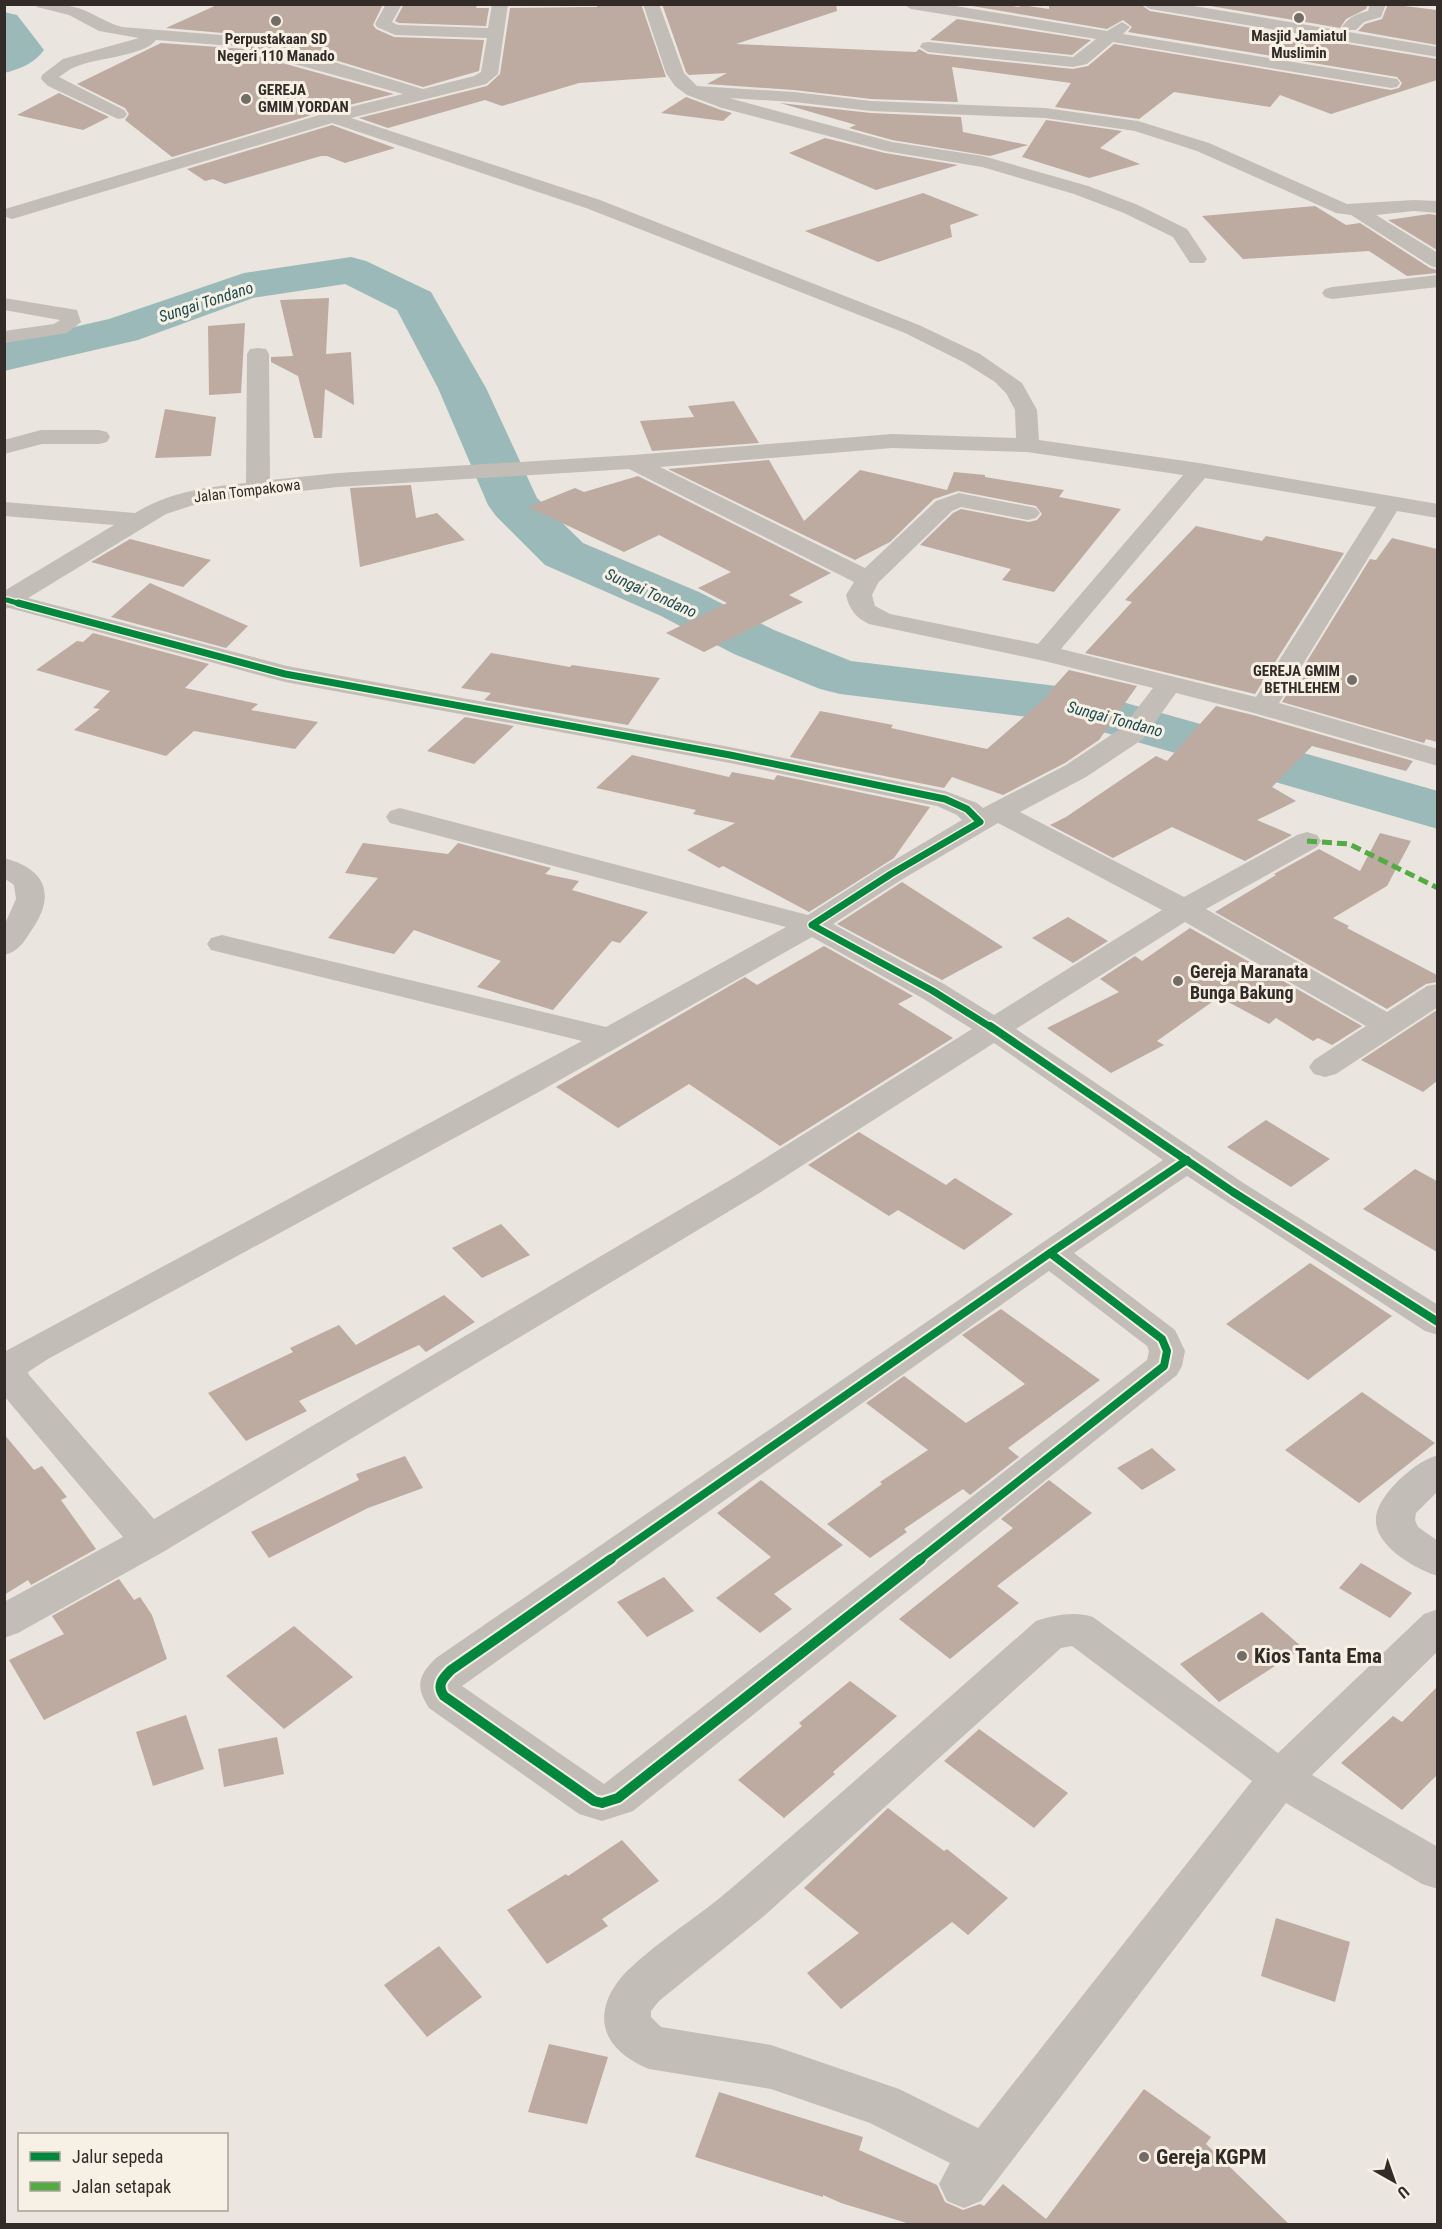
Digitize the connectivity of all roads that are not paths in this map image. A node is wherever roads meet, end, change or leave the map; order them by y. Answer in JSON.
{"nodes":[{"id":1,"x":43,"y":4,"type":"edge"},
{"id":2,"x":393,"y":4,"type":"edge"},
{"id":3,"x":500,"y":4,"type":"edge"},
{"id":4,"x":651,"y":4,"type":"edge"},
{"id":5,"x":911,"y":4,"type":"edge"},
{"id":6,"x":1378,"y":4,"type":"edge"},
{"id":7,"x":1151,"y":5,"type":"edge"},
{"id":8,"x":1350,"y":27,"type":"dead end"},
{"id":9,"x":496,"y":33,"type":"junction"},
{"id":10,"x":148,"y":36,"type":"junction"},
{"id":11,"x":1110,"y":36,"type":"junction"},
{"id":12,"x":246,"y":42,"type":"dead end"},
{"id":13,"x":928,"y":47,"type":"dead end"},
{"id":14,"x":264,"y":50,"type":"dead end"},
{"id":15,"x":1437,"y":52,"type":"edge"},
{"id":16,"x":1391,"y":83,"type":"dead end"},
{"id":17,"x":693,"y":91,"type":"junction"},
{"id":18,"x":422,"y":95,"type":"junction"},
{"id":19,"x":118,"y":114,"type":"dead end"},
{"id":20,"x":332,"y":117,"type":"junction"},
{"id":21,"x":163,"y":168,"type":"junction"},
{"id":22,"x":16,"y":193,"type":"dead end"},
{"id":23,"x":1437,"y":207,"type":"edge"},
{"id":24,"x":1357,"y":211,"type":"junction"},
{"id":25,"x":12,"y":213,"type":"dead end"},
{"id":26,"x":1197,"y":260,"type":"dead end"},
{"id":27,"x":1437,"y":262,"type":"edge"},
{"id":28,"x":1437,"y":281,"type":"edge"},
{"id":29,"x":1332,"y":293,"type":"dead end"},
{"id":30,"x":4,"y":304,"type":"edge"},
{"id":31,"x":4,"y":337,"type":"edge"},
{"id":32,"x":258,"y":354,"type":"dead end"},
{"id":33,"x":99,"y":437,"type":"dead end"},
{"id":34,"x":1027,"y":445,"type":"junction"},
{"id":35,"x":4,"y":447,"type":"edge"},
{"id":36,"x":633,"y":462,"type":"junction"},
{"id":37,"x":1199,"y":470,"type":"junction"},
{"id":38,"x":258,"y":488,"type":"junction"},
{"id":39,"x":1391,"y":502,"type":"junction"},
{"id":40,"x":4,"y":509,"type":"edge"},
{"id":41,"x":1437,"y":511,"type":"edge"},
{"id":42,"x":1028,"y":513,"type":"dead end"},
{"id":43,"x":138,"y":520,"type":"junction"},
{"id":44,"x":868,"y":579,"type":"junction"},
{"id":45,"x":6,"y":601,"type":"edge"},
{"id":46,"x":1044,"y":653,"type":"junction"},
{"id":47,"x":1164,"y":693,"type":"junction"},
{"id":48,"x":1263,"y":707,"type":"junction"},
{"id":49,"x":1437,"y":758,"type":"edge"},
{"id":50,"x":400,"y":817,"type":"dead end"},
{"id":51,"x":989,"y":817,"type":"junction"},
{"id":52,"x":1307,"y":841,"type":"dead end"},
{"id":53,"x":4,"y":867,"type":"edge"},
{"id":54,"x":1184,"y":909,"type":"junction"},
{"id":55,"x":812,"y":926,"type":"junction"},
{"id":56,"x":222,"y":944,"type":"dead end"},
{"id":57,"x":4,"y":946,"type":"edge"},
{"id":58,"x":1437,"y":993,"type":"edge"},
{"id":59,"x":1387,"y":1025,"type":"junction"},
{"id":60,"x":996,"y":1030,"type":"junction"},
{"id":61,"x":611,"y":1038,"type":"junction"},
{"id":62,"x":1325,"y":1067,"type":"dead end"},
{"id":63,"x":1187,"y":1160,"type":"junction"},
{"id":64,"x":1050,"y":1252,"type":"junction"},
{"id":65,"x":1437,"y":1322,"type":"edge"},
{"id":66,"x":1437,"y":1469,"type":"edge"},
{"id":67,"x":149,"y":1541,"type":"junction"},
{"id":68,"x":1437,"y":1561,"type":"edge"},
{"id":69,"x":4,"y":1622,"type":"edge"},
{"id":70,"x":1437,"y":1625,"type":"edge"},
{"id":71,"x":1280,"y":1778,"type":"junction"},
{"id":72,"x":1437,"y":1870,"type":"edge"}],
"edges":[{"from":1,"to":10,"type":"street"},
{"from":2,"to":9,"type":"street"},
{"from":3,"to":9,"type":"street"},
{"from":4,"to":17,"type":"street"},
{"from":5,"to":11,"type":"street"},
{"from":6,"to":8,"type":"street"},
{"from":7,"to":11,"type":"street"},
{"from":7,"to":15,"type":"street"},
{"from":9,"to":18,"type":"street"},
{"from":10,"to":12,"type":"street"},
{"from":10,"to":19,"type":"street"},
{"from":11,"to":13,"type":"street"},
{"from":11,"to":16,"type":"street"},
{"from":14,"to":18,"type":"street"},
{"from":17,"to":24,"type":"street"},
{"from":17,"to":26,"type":"street"},
{"from":18,"to":20,"type":"street"},
{"from":20,"to":21,"type":"street"},
{"from":20,"to":34,"type":"street"},
{"from":21,"to":22,"type":"street"},
{"from":21,"to":25,"type":"street"},
{"from":23,"to":24,"type":"street"},
{"from":24,"to":27,"type":"street"},
{"from":28,"to":29,"type":"street"},
{"from":30,"to":31,"type":"street"},
{"from":32,"to":38,"type":"street"},
{"from":33,"to":35,"type":"street"},
{"from":34,"to":36,"type":"street","name":"Jalan Tompakowa"},
{"from":34,"to":37,"type":"street","name":"Jalan Tompakowa"},
{"from":36,"to":38,"type":"street","name":"Jalan Tompakowa"},
{"from":36,"to":44,"type":"street"},
{"from":37,"to":39,"type":"street","name":"Jalan Tompakowa"},
{"from":37,"to":46,"type":"street"},
{"from":38,"to":43,"type":"street","name":"Jalan Tompakowa"},
{"from":39,"to":41,"type":"street","name":"Jalan Tompakowa"},
{"from":39,"to":48,"type":"street"},
{"from":40,"to":43,"type":"street"},
{"from":42,"to":44,"type":"street"},
{"from":43,"to":45,"type":"street","name":"Jalan Tompakowa"},
{"from":44,"to":46,"type":"street"},
{"from":45,"to":51,"type":"street"},
{"from":46,"to":47,"type":"street"},
{"from":47,"to":48,"type":"street"},
{"from":47,"to":51,"type":"street"},
{"from":48,"to":49,"type":"street"},
{"from":50,"to":55,"type":"street"},
{"from":51,"to":54,"type":"street"},
{"from":51,"to":55,"type":"street"},
{"from":52,"to":54,"type":"street"},
{"from":53,"to":57,"type":"street"},
{"from":54,"to":59,"type":"street"},
{"from":54,"to":60,"type":"street"},
{"from":55,"to":60,"type":"street"},
{"from":55,"to":61,"type":"street"},
{"from":56,"to":61,"type":"street"},
{"from":58,"to":59,"type":"street"},
{"from":59,"to":62,"type":"street"},
{"from":60,"to":63,"type":"street"},
{"from":60,"to":67,"type":"street"},
{"from":61,"to":67,"type":"street"},
{"from":63,"to":64,"type":"street"},
{"from":63,"to":65,"type":"street"},
{"from":64,"to":64,"type":"street"},
{"from":66,"to":68,"type":"street"},
{"from":67,"to":69,"type":"street"},
{"from":70,"to":71,"type":"street"},
{"from":71,"to":71,"type":"street"},
{"from":71,"to":72,"type":"street"}]}
